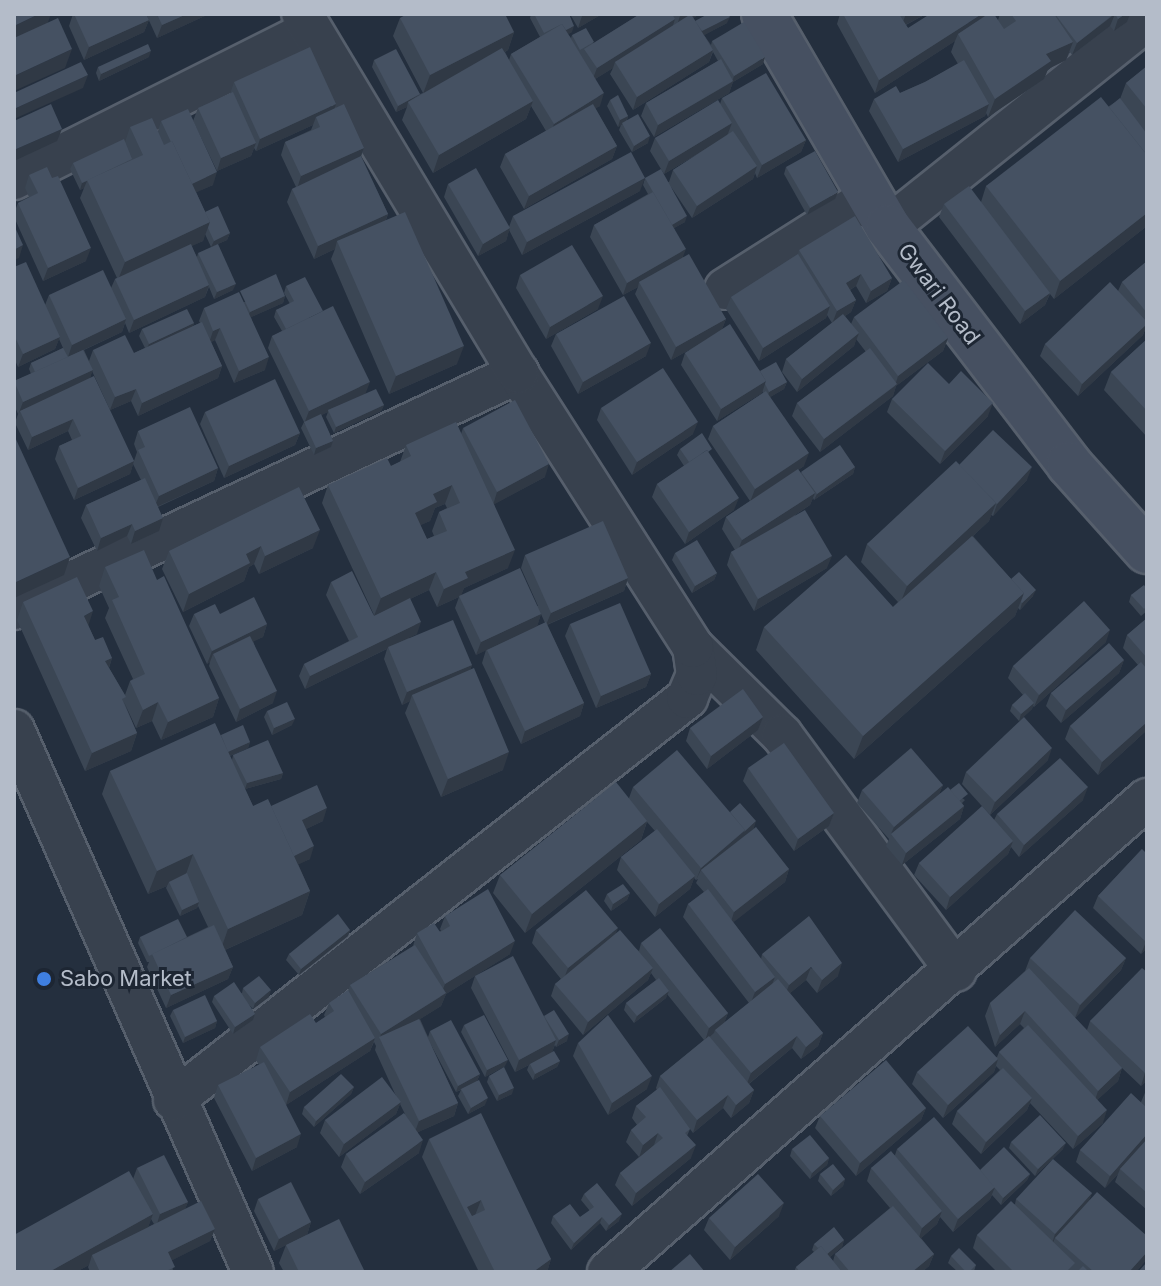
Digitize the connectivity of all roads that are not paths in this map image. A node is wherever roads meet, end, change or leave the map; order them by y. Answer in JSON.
{"nodes":[{"id":1,"x":764,"y":14,"type":"edge"},
{"id":2,"x":1147,"y":20,"type":"edge"},
{"id":3,"x":306,"y":22,"type":"edge"},
{"id":4,"x":14,"y":179,"type":"edge"},
{"id":5,"x":879,"y":212,"type":"junction"},
{"id":6,"x":725,"y":289,"type":"dead end"},
{"id":7,"x":518,"y":373,"type":"junction"},
{"id":8,"x":1147,"y":551,"type":"edge"},
{"id":9,"x":14,"y":609,"type":"edge"},
{"id":10,"x":693,"y":647,"type":"junction"},
{"id":11,"x":14,"y":730,"type":"edge"},
{"id":12,"x":1147,"y":799,"type":"edge"},
{"id":13,"x":956,"y":971,"type":"junction"},
{"id":14,"x":174,"y":1100,"type":"junction"},
{"id":15,"x":253,"y":1272,"type":"edge"},
{"id":16,"x":608,"y":1272,"type":"edge"}],
"edges":[{"from":1,"to":5,"type":"street","name":"Gwari Road"},
{"from":2,"to":5,"type":"street"},
{"from":3,"to":4,"type":"street"},
{"from":3,"to":7,"type":"street"},
{"from":5,"to":6,"type":"street"},
{"from":5,"to":8,"type":"street","name":"Gwari Road"},
{"from":7,"to":9,"type":"street"},
{"from":7,"to":10,"type":"street"},
{"from":10,"to":13,"type":"street"},
{"from":10,"to":14,"type":"street"},
{"from":11,"to":14,"type":"street"},
{"from":12,"to":13,"type":"street"},
{"from":13,"to":16,"type":"street"},
{"from":14,"to":15,"type":"street"}]}
